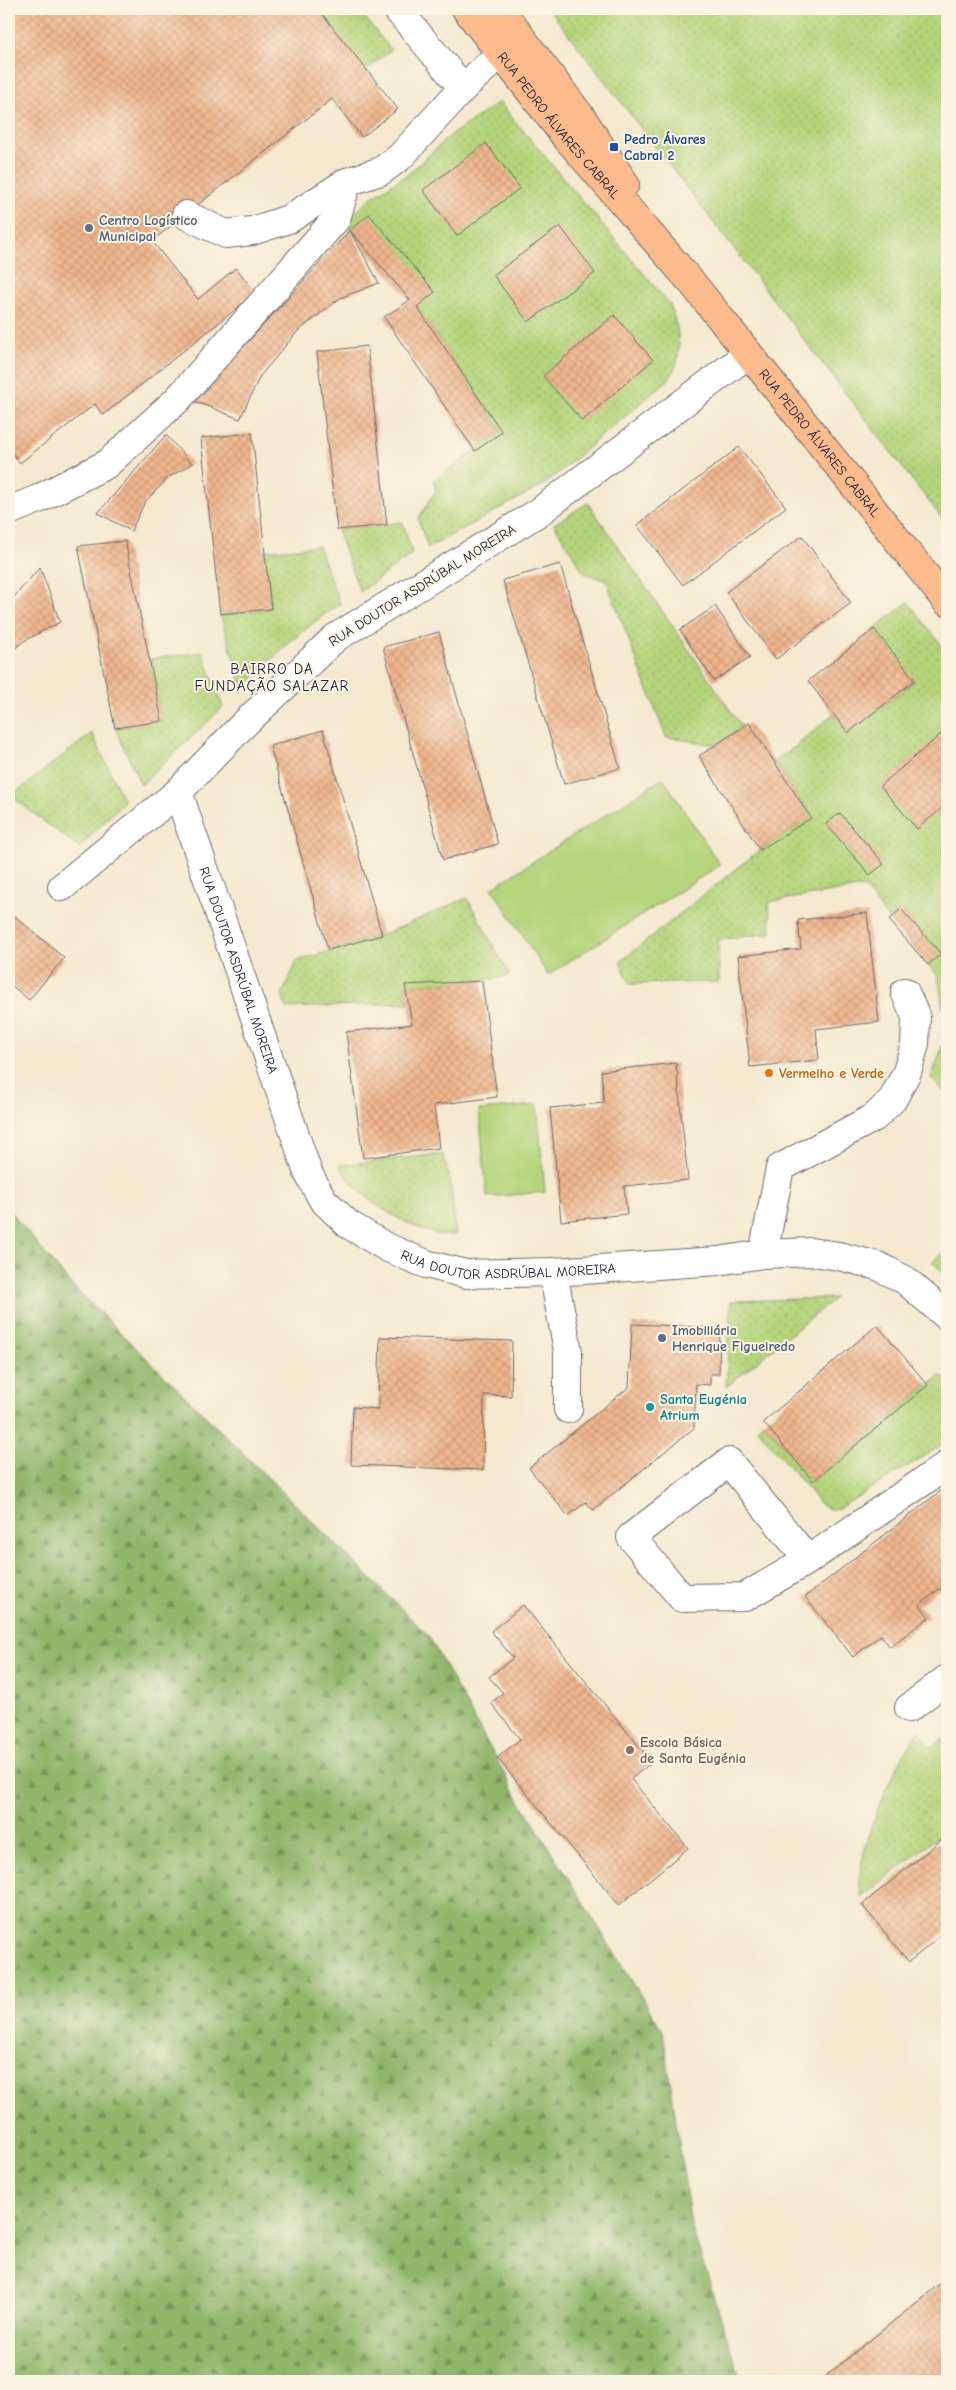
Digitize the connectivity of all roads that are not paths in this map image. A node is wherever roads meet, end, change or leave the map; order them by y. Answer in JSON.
{"nodes":[{"id":1,"x":397,"y":9,"type":"edge"},
{"id":2,"x":466,"y":9,"type":"edge"},
{"id":3,"x":500,"y":9,"type":"edge"},
{"id":4,"x":500,"y":54,"type":"junction"},
{"id":5,"x":463,"y":88,"type":"junction"},
{"id":6,"x":347,"y":182,"type":"junction"},
{"id":7,"x":186,"y":215,"type":"dead end"},
{"id":8,"x":693,"y":284,"type":"junction"},
{"id":9,"x":748,"y":354,"type":"junction"},
{"id":10,"x":9,"y":511,"type":"edge"},
{"id":11,"x":947,"y":602,"type":"edge"},
{"id":12,"x":178,"y":792,"type":"junction"},
{"id":13,"x":62,"y":887,"type":"dead end"},
{"id":14,"x":905,"y":992,"type":"dead end"},
{"id":15,"x":763,"y":1254,"type":"junction"},
{"id":16,"x":553,"y":1272,"type":"junction"},
{"id":17,"x":947,"y":1316,"type":"edge"},
{"id":18,"x":568,"y":1409,"type":"dead end"},
{"id":19,"x":947,"y":1465,"type":"edge"},
{"id":20,"x":808,"y":1560,"type":"junction"},
{"id":21,"x":947,"y":1680,"type":"edge"},
{"id":22,"x":909,"y":1708,"type":"dead end"}],
"edges":[{"from":1,"to":5,"type":"street"},
{"from":2,"to":4,"type":"main road","name":"RUA PEDRO ÁLVARES CABRAL"},
{"from":3,"to":8,"type":"main road","name":"RUA PEDRO ÁLVARES CABRAL"},
{"from":4,"to":5,"type":"street"},
{"from":4,"to":8,"type":"main road","name":"RUA PEDRO ÁLVARES CABRAL"},
{"from":5,"to":6,"type":"street"},
{"from":6,"to":7,"type":"street"},
{"from":6,"to":10,"type":"street"},
{"from":8,"to":9,"type":"main road","name":"RUA PEDRO ÁLVARES CABRAL"},
{"from":9,"to":11,"type":"main road","name":"RUA PEDRO ÁLVARES CABRAL"},
{"from":9,"to":12,"type":"street","name":"RUA DOUTOR ASDRÚBAL MOREIRA"},
{"from":12,"to":13,"type":"street"},
{"from":12,"to":16,"type":"street","name":"RUA DOUTOR ASDRÚBAL MOREIRA"},
{"from":14,"to":15,"type":"street"},
{"from":15,"to":16,"type":"street","name":"RUA DOUTOR ASDRÚBAL MOREIRA"},
{"from":15,"to":17,"type":"street","name":"RUA DOUTOR ASDRÚBAL MOREIRA"},
{"from":16,"to":18,"type":"street"},
{"from":19,"to":20,"type":"street"},
{"from":20,"to":20,"type":"street"},
{"from":21,"to":22,"type":"street"}]}
